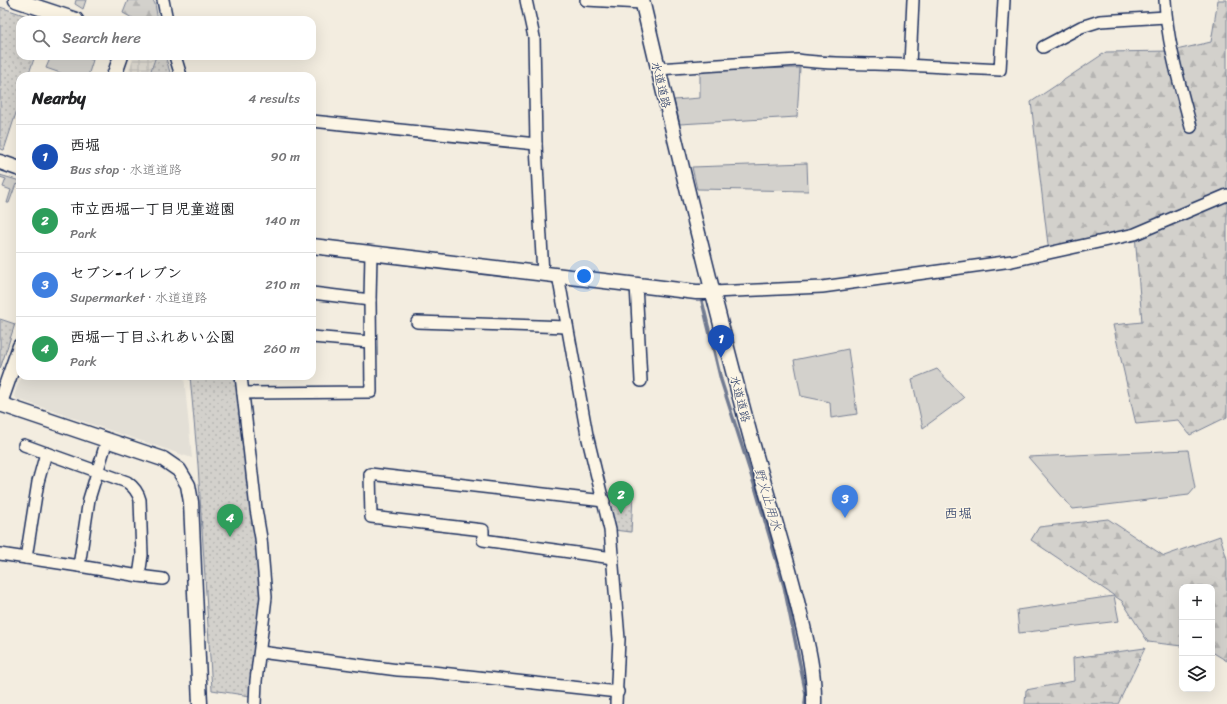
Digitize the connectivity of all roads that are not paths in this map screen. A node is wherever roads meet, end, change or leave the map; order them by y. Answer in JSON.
{"nodes":[{"id":1,"x":16,"y":0,"type":"edge"},
{"id":2,"x":163,"y":0,"type":"edge"},
{"id":3,"x":526,"y":0,"type":"edge"},
{"id":4,"x":586,"y":0,"type":"edge"},
{"id":5,"x":913,"y":0,"type":"edge"},
{"id":6,"x":1004,"y":0,"type":"edge"},
{"id":7,"x":1165,"y":0,"type":"edge"},
{"id":8,"x":642,"y":1,"type":"edge"},
{"id":9,"x":64,"y":16,"type":"edge"},
{"id":10,"x":166,"y":16,"type":"edge"},
{"id":11,"x":1166,"y":17,"type":"junction"},
{"id":12,"x":1043,"y":47,"type":"dead end"},
{"id":13,"x":120,"y":60,"type":"edge"},
{"id":14,"x":176,"y":60,"type":"edge"},
{"id":15,"x":910,"y":65,"type":"junction"},
{"id":16,"x":657,"y":69,"type":"junction"},
{"id":17,"x":115,"y":72,"type":"edge"},
{"id":18,"x":180,"y":72,"type":"edge"},
{"id":19,"x":316,"y":121,"type":"edge"},
{"id":20,"x":1191,"y":126,"type":"dead end"},
{"id":21,"x":536,"y":144,"type":"junction"},
{"id":22,"x":0,"y":162,"type":"edge"},
{"id":23,"x":16,"y":168,"type":"edge"},
{"id":24,"x":1227,"y":195,"type":"edge"},
{"id":25,"x":316,"y":246,"type":"edge"},
{"id":26,"x":371,"y":253,"type":"junction"},
{"id":27,"x":544,"y":274,"type":"junction"},
{"id":28,"x":558,"y":275,"type":"junction"},
{"id":29,"x":636,"y":284,"type":"junction"},
{"id":30,"x":713,"y":292,"type":"junction"},
{"id":31,"x":316,"y":293,"type":"edge"},
{"id":32,"x":370,"y":300,"type":"junction"},
{"id":33,"x":417,"y":322,"type":"dead end"},
{"id":34,"x":567,"y":327,"type":"junction"},
{"id":35,"x":316,"y":337,"type":"edge"},
{"id":36,"x":370,"y":342,"type":"junction"},
{"id":37,"x":16,"y":358,"type":"edge"},
{"id":38,"x":242,"y":380,"type":"edge"},
{"id":39,"x":641,"y":381,"type":"dead end"},
{"id":40,"x":243,"y":392,"type":"junction"},
{"id":41,"x":0,"y":404,"type":"edge"},
{"id":42,"x":107,"y":440,"type":"junction"},
{"id":43,"x":24,"y":445,"type":"dead end"},
{"id":44,"x":46,"y":453,"type":"junction"},
{"id":45,"x":97,"y":471,"type":"junction"},
{"id":46,"x":604,"y":502,"type":"junction"},
{"id":47,"x":0,"y":554,"type":"edge"},
{"id":48,"x":26,"y":558,"type":"junction"},
{"id":49,"x":612,"y":558,"type":"junction"},
{"id":50,"x":79,"y":566,"type":"junction"},
{"id":51,"x":139,"y":576,"type":"junction"},
{"id":52,"x":163,"y":579,"type":"dead end"},
{"id":53,"x":260,"y":652,"type":"junction"},
{"id":54,"x":618,"y":692,"type":"junction"},
{"id":55,"x":200,"y":704,"type":"edge"},
{"id":56,"x":255,"y":704,"type":"edge"},
{"id":57,"x":616,"y":704,"type":"edge"},
{"id":58,"x":814,"y":704,"type":"edge"}],
"edges":[{"from":1,"to":9,"type":"street"},
{"from":2,"to":10,"type":"street"},
{"from":3,"to":21,"type":"street"},
{"from":4,"to":8,"type":"street"},
{"from":5,"to":15,"type":"street"},
{"from":6,"to":15,"type":"street"},
{"from":7,"to":11,"type":"street"},
{"from":8,"to":16,"type":"street","name":"水道道路"},
{"from":11,"to":12,"type":"street"},
{"from":11,"to":20,"type":"street"},
{"from":13,"to":17,"type":"street"},
{"from":14,"to":18,"type":"street"},
{"from":15,"to":16,"type":"street"},
{"from":16,"to":30,"type":"street","name":"水道道路"},
{"from":19,"to":21,"type":"street"},
{"from":21,"to":27,"type":"street"},
{"from":22,"to":23,"type":"street"},
{"from":24,"to":30,"type":"street"},
{"from":25,"to":26,"type":"street"},
{"from":26,"to":27,"type":"street"},
{"from":26,"to":32,"type":"street"},
{"from":27,"to":28,"type":"street"},
{"from":28,"to":29,"type":"street"},
{"from":28,"to":34,"type":"street"},
{"from":29,"to":30,"type":"street"},
{"from":29,"to":39,"type":"street"},
{"from":30,"to":58,"type":"street","name":"水道道路"},
{"from":31,"to":32,"type":"street"},
{"from":32,"to":36,"type":"street"},
{"from":33,"to":34,"type":"street"},
{"from":34,"to":46,"type":"street"},
{"from":35,"to":36,"type":"street"},
{"from":36,"to":40,"type":"street"},
{"from":37,"to":41,"type":"street"},
{"from":38,"to":40,"type":"street"},
{"from":40,"to":53,"type":"street"},
{"from":41,"to":42,"type":"street"},
{"from":42,"to":45,"type":"street"},
{"from":42,"to":55,"type":"street"},
{"from":43,"to":44,"type":"street"},
{"from":44,"to":45,"type":"street"},
{"from":44,"to":48,"type":"street"},
{"from":45,"to":50,"type":"street"},
{"from":45,"to":51,"type":"street"},
{"from":46,"to":49,"type":"street"},
{"from":46,"to":49,"type":"street"},
{"from":47,"to":48,"type":"street"},
{"from":48,"to":50,"type":"street"},
{"from":49,"to":54,"type":"street"},
{"from":50,"to":51,"type":"street"},
{"from":51,"to":52,"type":"street"},
{"from":53,"to":54,"type":"street"},
{"from":53,"to":56,"type":"street"},
{"from":54,"to":57,"type":"street"}]}
